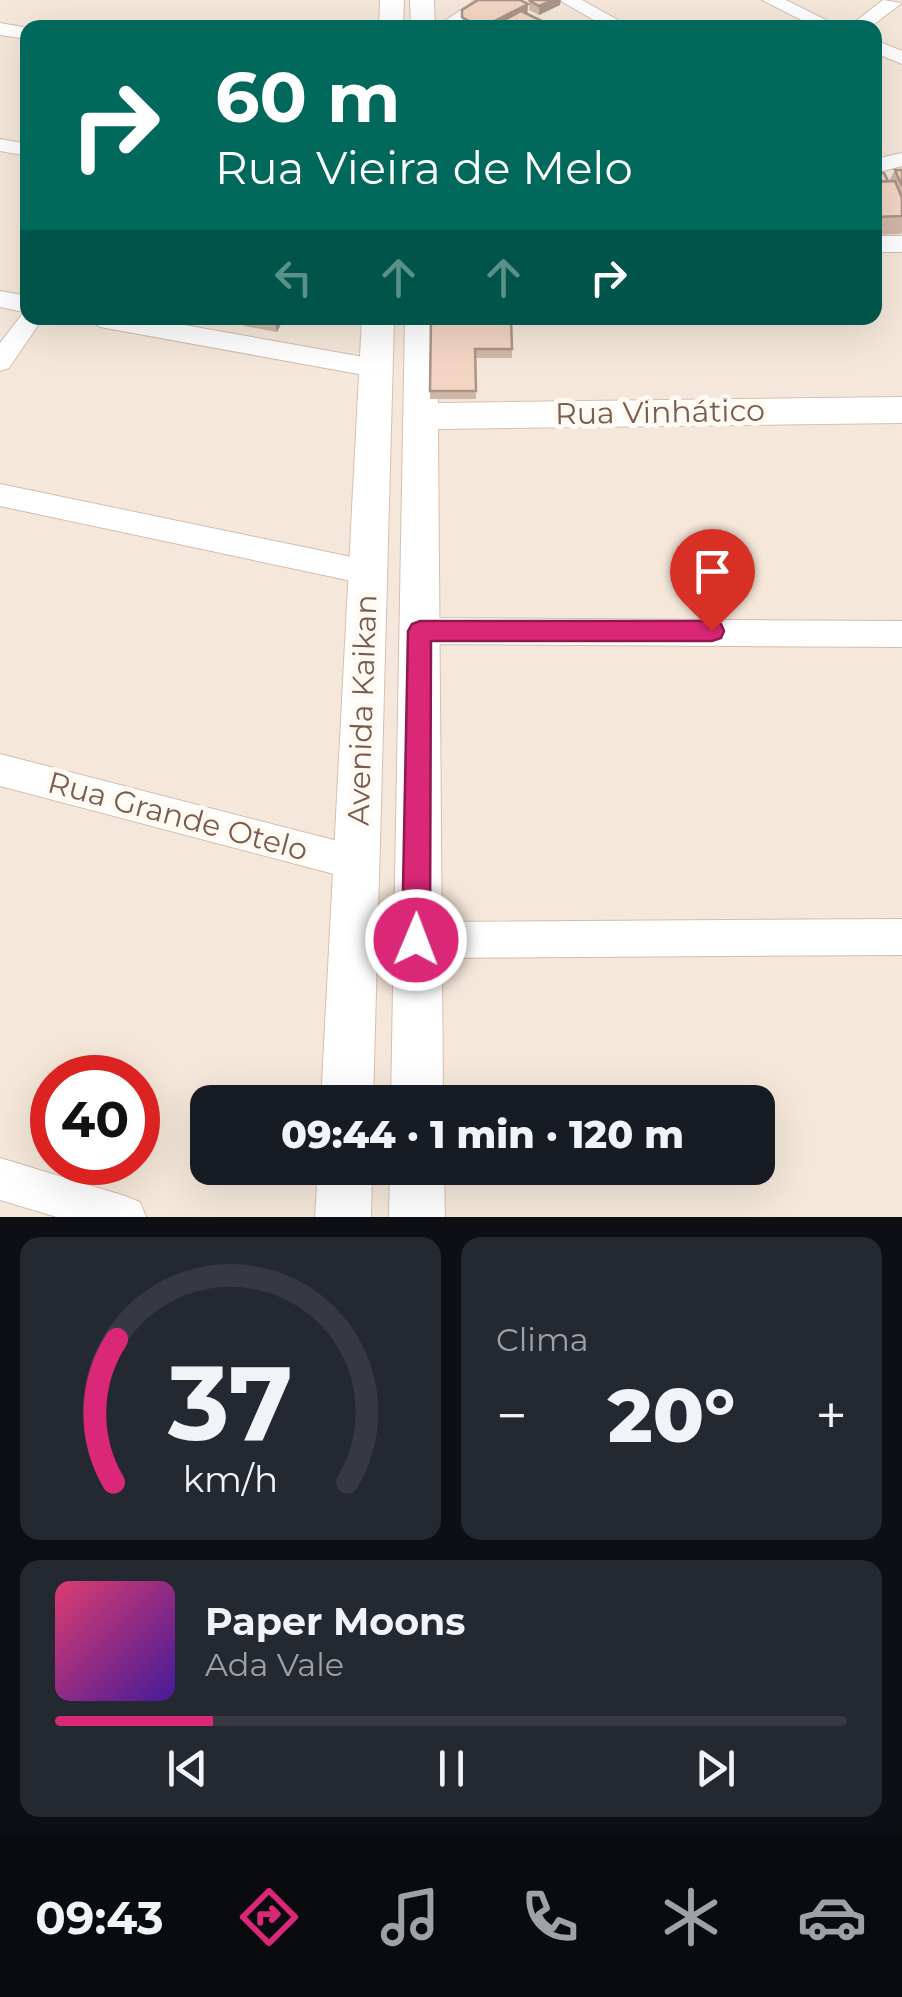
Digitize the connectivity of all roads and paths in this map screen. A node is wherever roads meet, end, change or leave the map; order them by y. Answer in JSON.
{"nodes":[{"id":1,"x":489,"y":0,"type":"edge"},
{"id":2,"x":568,"y":0,"type":"edge"},
{"id":3,"x":772,"y":0,"type":"edge"},
{"id":4,"x":895,"y":0,"type":"edge"},
{"id":5,"x":456,"y":20,"type":"edge"},
{"id":6,"x":607,"y":20,"type":"edge"},
{"id":7,"x":816,"y":20,"type":"edge"},
{"id":8,"x":867,"y":20,"type":"edge"},
{"id":9,"x":26,"y":325,"type":"edge"},
{"id":10,"x":138,"y":325,"type":"edge"},
{"id":11,"x":378,"y":325,"type":"edge"},
{"id":12,"x":420,"y":325,"type":"edge"},
{"id":13,"x":0,"y":362,"type":"edge"},
{"id":14,"x":375,"y":368,"type":"junction"},
{"id":15,"x":902,"y":410,"type":"edge"},
{"id":16,"x":373,"y":416,"type":"junction"},
{"id":17,"x":419,"y":416,"type":"junction"},
{"id":18,"x":0,"y":496,"type":"edge"},
{"id":19,"x":366,"y":572,"type":"junction"},
{"id":20,"x":420,"y":631,"type":"junction"},
{"id":21,"x":902,"y":634,"type":"edge"},
{"id":22,"x":0,"y":770,"type":"edge"},
{"id":23,"x":356,"y":863,"type":"junction"},
{"id":24,"x":902,"y":936,"type":"edge"},
{"id":25,"x":416,"y":940,"type":"junction"},
{"id":26,"x":349,"y":1085,"type":"edge"},
{"id":27,"x":416,"y":1085,"type":"edge"},
{"id":28,"x":0,"y":1179,"type":"edge"},
{"id":29,"x":344,"y":1185,"type":"edge"},
{"id":30,"x":417,"y":1185,"type":"edge"},
{"id":31,"x":126,"y":1217,"type":"edge"},
{"id":32,"x":343,"y":1217,"type":"edge"},
{"id":33,"x":417,"y":1217,"type":"edge"}],
"edges":[{"from":1,"to":5,"type":"street"},
{"from":2,"to":6,"type":"street"},
{"from":3,"to":7,"type":"street"},
{"from":4,"to":8,"type":"street"},
{"from":9,"to":13,"type":"street"},
{"from":10,"to":14,"type":"street"},
{"from":11,"to":14,"type":"street","name":"Avenida Kaikan"},
{"from":12,"to":17,"type":"street","name":"Avenida Kaikan"},
{"from":14,"to":16,"type":"street","name":"Avenida Kaikan"},
{"from":15,"to":17,"type":"street","name":"Rua Vinhático"},
{"from":16,"to":17,"type":"street"},
{"from":16,"to":19,"type":"street","name":"Avenida Kaikan"},
{"from":17,"to":20,"type":"street","name":"Avenida Kaikan"},
{"from":18,"to":19,"type":"street"},
{"from":19,"to":23,"type":"street","name":"Avenida Kaikan"},
{"from":20,"to":21,"type":"street"},
{"from":20,"to":25,"type":"street","name":"Avenida Kaikan"},
{"from":22,"to":23,"type":"street","name":"Rua Grande Otelo"},
{"from":23,"to":26,"type":"street","name":"Avenida Kaikan"},
{"from":24,"to":25,"type":"street"},
{"from":25,"to":27,"type":"street","name":"Avenida Kaikan"},
{"from":28,"to":31,"type":"street"},
{"from":29,"to":32,"type":"street"},
{"from":30,"to":33,"type":"street"}]}
